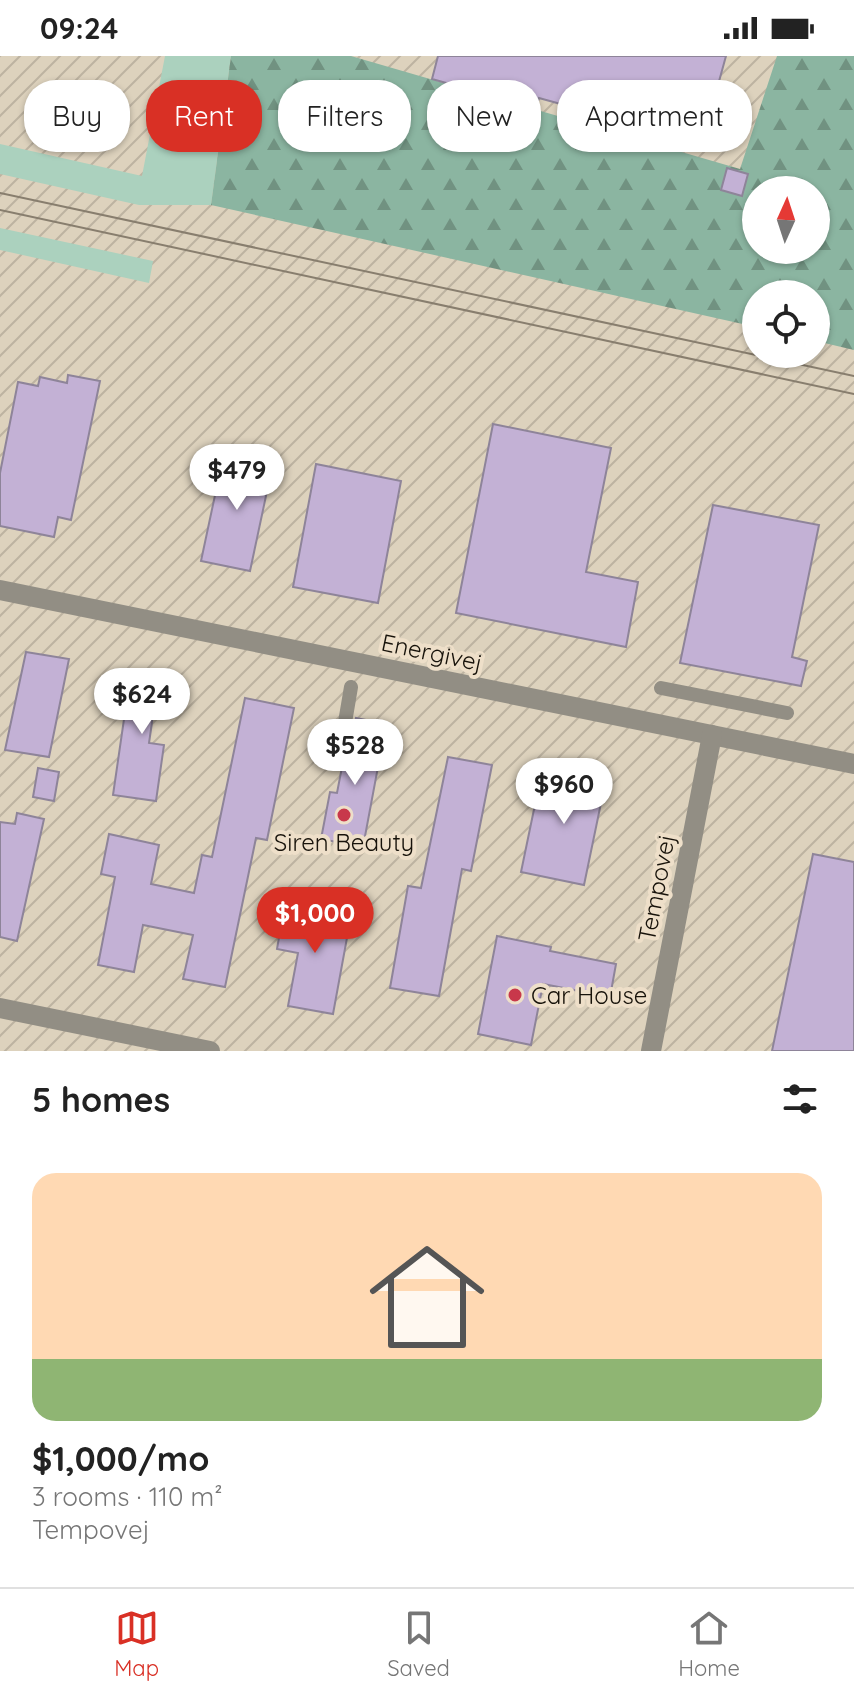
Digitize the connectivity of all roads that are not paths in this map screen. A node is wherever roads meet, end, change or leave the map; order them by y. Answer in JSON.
{"nodes":[{"id":1,"x":0,"y":590,"type":"edge"},
{"id":2,"x":351,"y":687,"type":"dead end"},
{"id":3,"x":661,"y":688,"type":"dead end"},
{"id":4,"x":787,"y":713,"type":"dead end"},
{"id":5,"x":712,"y":735,"type":"junction"},
{"id":6,"x":339,"y":758,"type":"dead end"},
{"id":7,"x":854,"y":764,"type":"edge"},
{"id":8,"x":0,"y":1008,"type":"edge"},
{"id":9,"x":210,"y":1051,"type":"edge"},
{"id":10,"x":651,"y":1051,"type":"edge"}],
"edges":[{"from":1,"to":5,"type":"street","name":"Energivej"},
{"from":2,"to":6,"type":"lane"},
{"from":3,"to":4,"type":"lane"},
{"from":5,"to":7,"type":"street","name":"Energivej"},
{"from":5,"to":10,"type":"street","name":"Tempovej"},
{"from":8,"to":9,"type":"street"}]}
